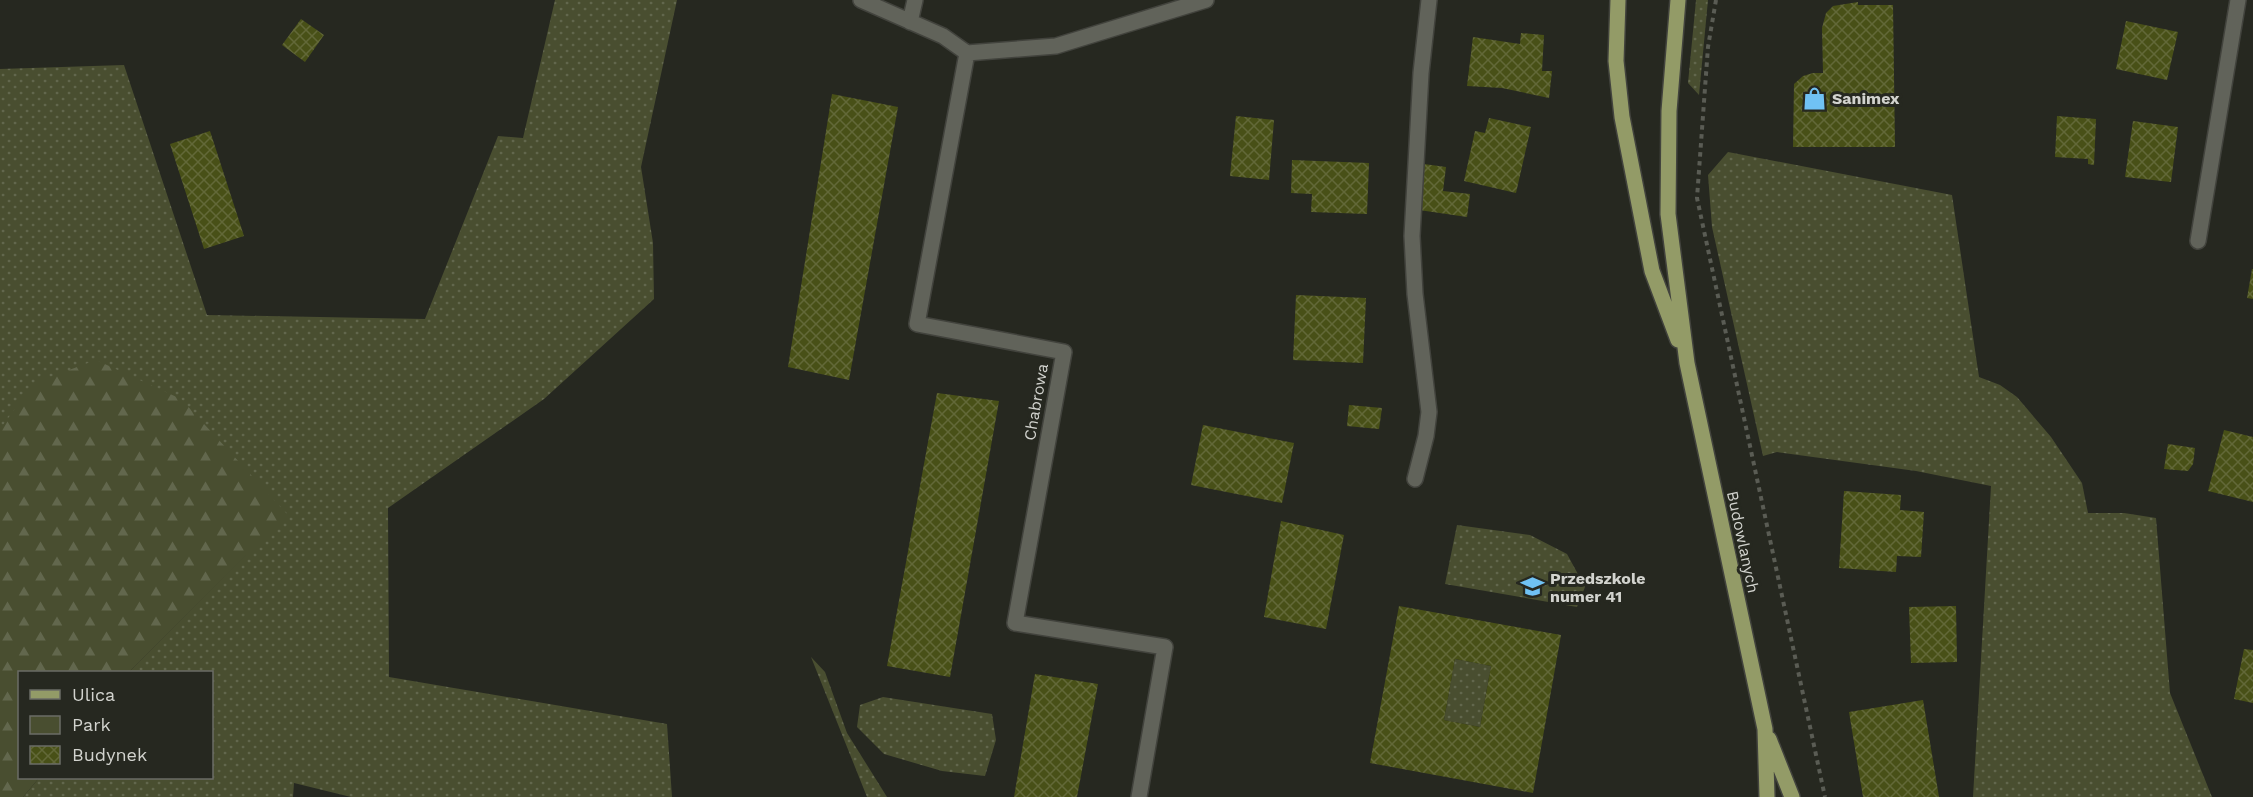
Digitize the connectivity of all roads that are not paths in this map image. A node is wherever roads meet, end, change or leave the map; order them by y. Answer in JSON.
{"nodes":[{"id":1,"x":861,"y":0,"type":"edge"},
{"id":2,"x":915,"y":0,"type":"edge"},
{"id":3,"x":1206,"y":0,"type":"edge"},
{"id":4,"x":1429,"y":0,"type":"edge"},
{"id":5,"x":1618,"y":0,"type":"edge"},
{"id":6,"x":1678,"y":0,"type":"edge"},
{"id":7,"x":2238,"y":0,"type":"edge"},
{"id":8,"x":910,"y":22,"type":"junction"},
{"id":9,"x":967,"y":53,"type":"junction"},
{"id":10,"x":2198,"y":241,"type":"dead end"},
{"id":11,"x":1687,"y":363,"type":"junction"},
{"id":12,"x":1415,"y":479,"type":"dead end"},
{"id":13,"x":1765,"y":729,"type":"junction"},
{"id":14,"x":1139,"y":797,"type":"edge"},
{"id":15,"x":1767,"y":797,"type":"edge"},
{"id":16,"x":1792,"y":797,"type":"edge"}],
"edges":[{"from":1,"to":8,"type":"street"},
{"from":2,"to":8,"type":"street"},
{"from":3,"to":9,"type":"street"},
{"from":4,"to":12,"type":"street"},
{"from":5,"to":11,"type":"main road","name":"Budowlanych"},
{"from":6,"to":11,"type":"main road","name":"Budowlanych"},
{"from":7,"to":10,"type":"street"},
{"from":8,"to":9,"type":"street"},
{"from":9,"to":14,"type":"street","name":"Chabrowa"},
{"from":11,"to":13,"type":"main road","name":"Budowlanych"},
{"from":13,"to":15,"type":"main road","name":"Budowlanych"},
{"from":13,"to":16,"type":"main road","name":"Budowlanych"}]}
